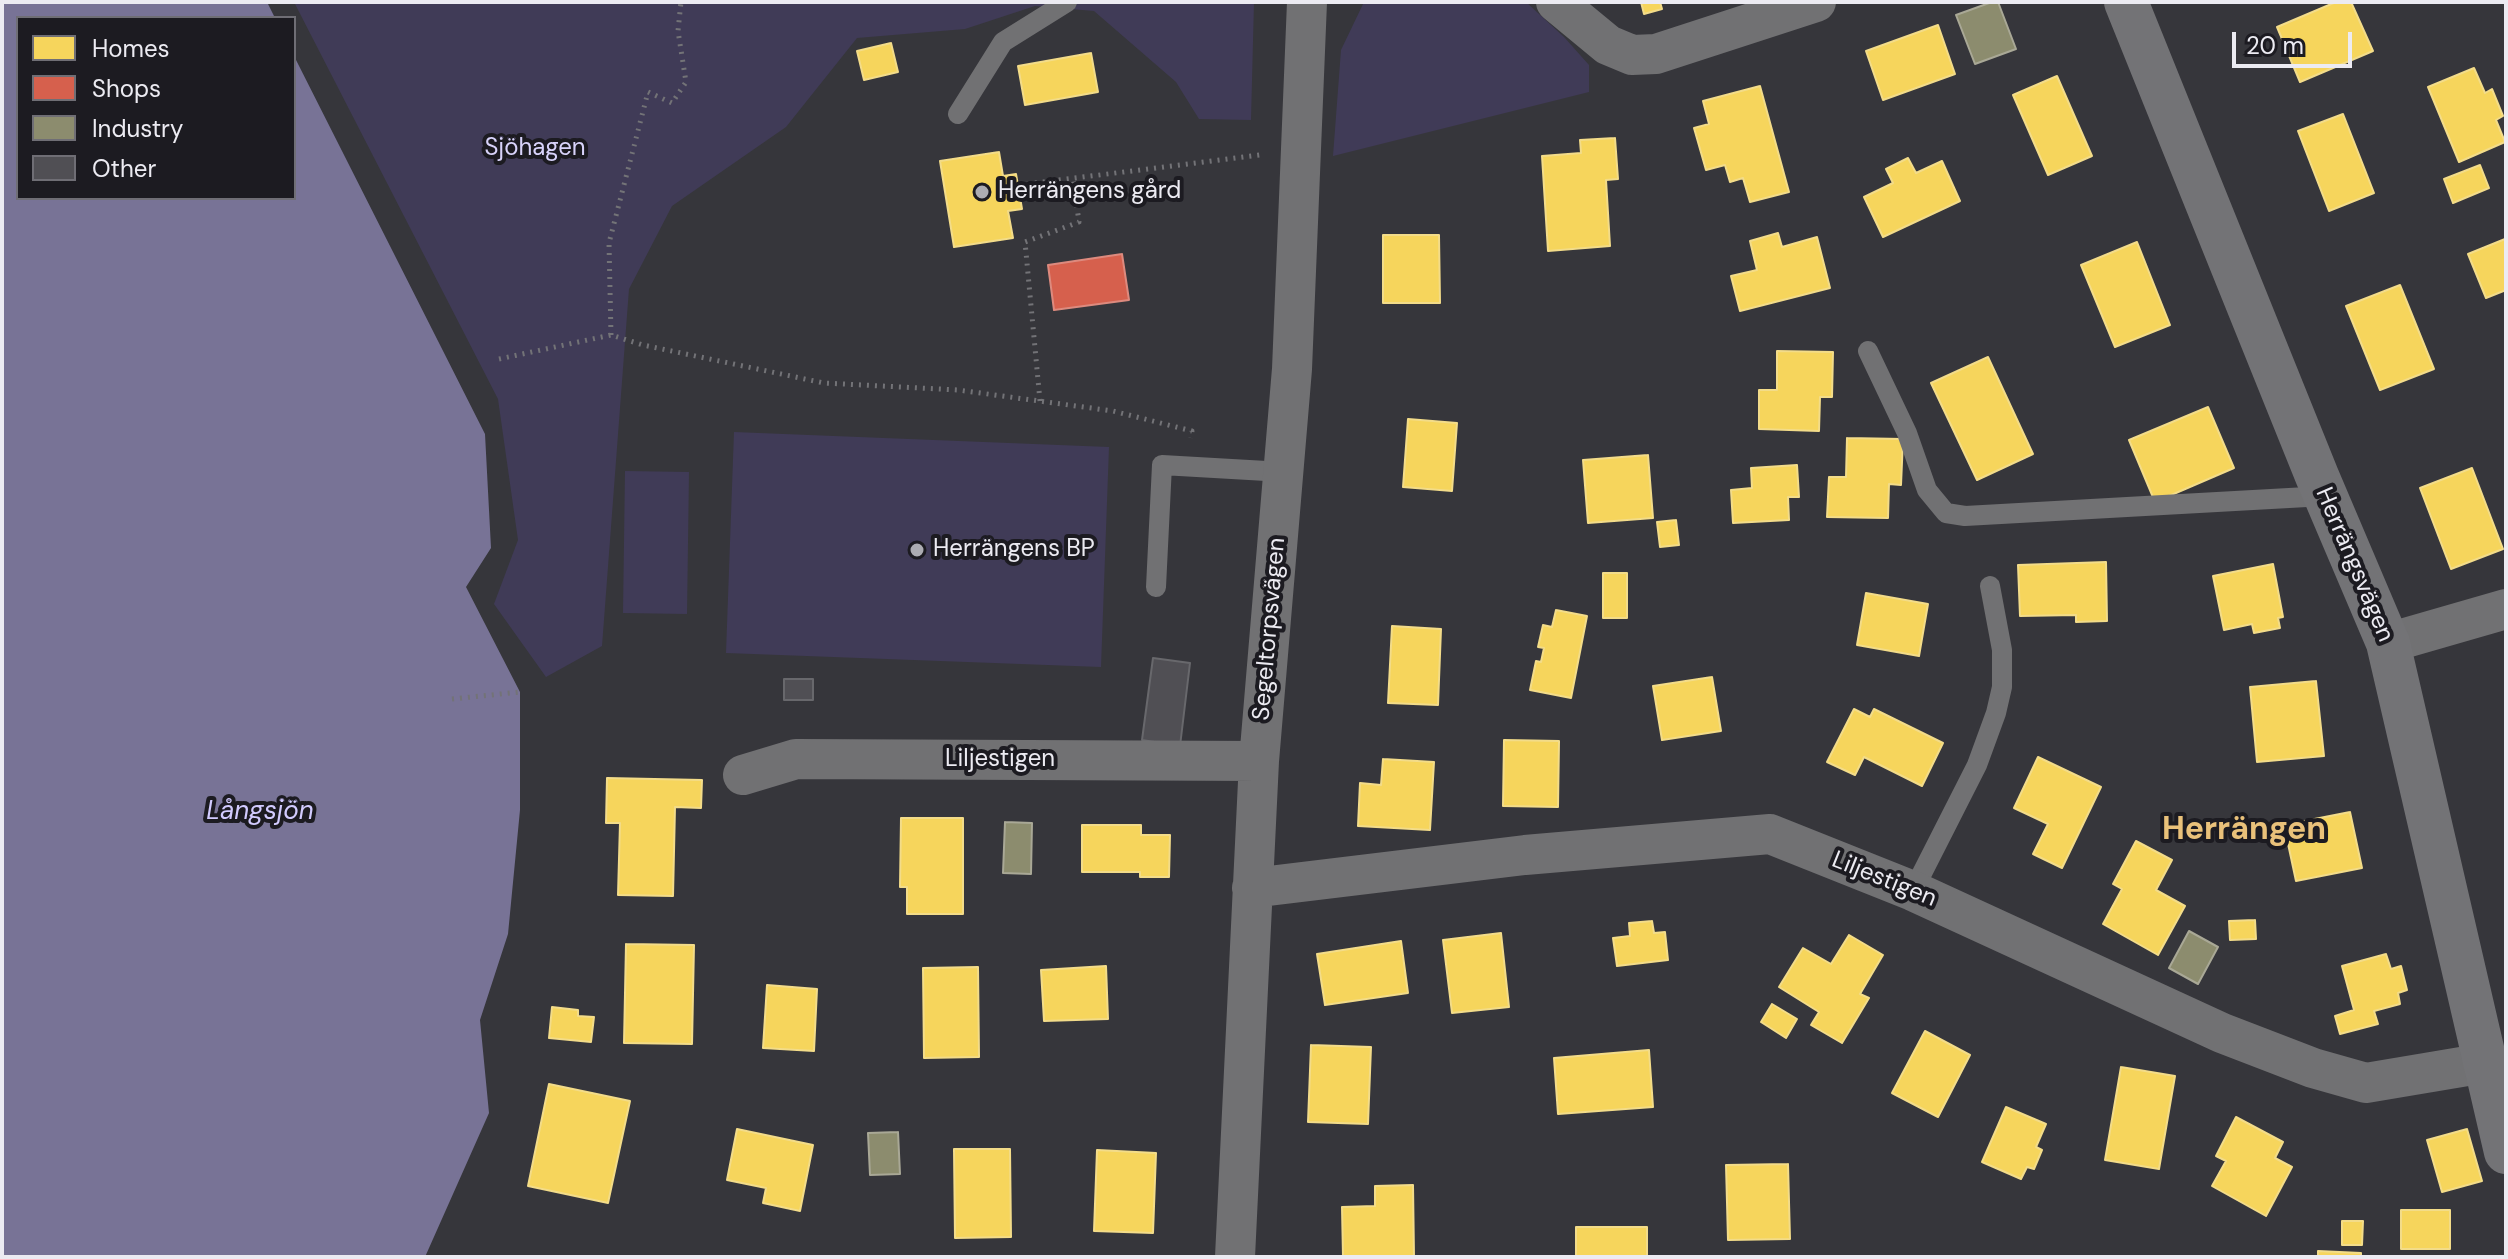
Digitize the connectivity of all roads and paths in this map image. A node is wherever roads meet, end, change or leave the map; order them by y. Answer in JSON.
{"nodes":[{"id":1,"x":681,"y":2,"type":"edge"},
{"id":2,"x":1067,"y":2,"type":"edge"},
{"id":3,"x":1307,"y":2,"type":"edge"},
{"id":4,"x":1556,"y":2,"type":"edge"},
{"id":5,"x":1816,"y":2,"type":"edge"},
{"id":6,"x":2126,"y":2,"type":"edge"},
{"id":7,"x":958,"y":114,"type":"dead end"},
{"id":8,"x":1301,"y":150,"type":"junction"},
{"id":9,"x":1073,"y":178,"type":"junction"},
{"id":10,"x":1027,"y":184,"type":"dead end"},
{"id":11,"x":611,"y":335,"type":"junction"},
{"id":12,"x":1868,"y":351,"type":"dead end"},
{"id":13,"x":499,"y":359,"type":"dead end"},
{"id":14,"x":1040,"y":401,"type":"junction"},
{"id":15,"x":1190,"y":467,"type":"junction"},
{"id":16,"x":1284,"y":472,"type":"junction"},
{"id":17,"x":2325,"y":496,"type":"junction"},
{"id":18,"x":1990,"y":586,"type":"dead end"},
{"id":19,"x":1156,"y":587,"type":"dead end"},
{"id":20,"x":2506,"y":609,"type":"edge"},
{"id":21,"x":2388,"y":643,"type":"junction"},
{"id":22,"x":520,"y":692,"type":"dead end"},
{"id":23,"x":452,"y":699,"type":"dead end"},
{"id":24,"x":1259,"y":761,"type":"junction"},
{"id":25,"x":743,"y":775,"type":"dead end"},
{"id":26,"x":1252,"y":888,"type":"junction"},
{"id":27,"x":1913,"y":891,"type":"junction"},
{"id":28,"x":2485,"y":1063,"type":"junction"},
{"id":29,"x":2506,"y":1152,"type":"edge"},
{"id":30,"x":1235,"y":1257,"type":"edge"}],
"edges":[{"from":1,"to":11,"type":"path"},
{"from":2,"to":7,"type":"lane"},
{"from":3,"to":8,"type":"street","name":"Segeltorpsvägen"},
{"from":4,"to":5,"type":"street"},
{"from":6,"to":17,"type":"street","name":"Herrängsvägen"},
{"from":8,"to":9,"type":"path"},
{"from":8,"to":16,"type":"street","name":"Segeltorpsvägen"},
{"from":9,"to":10,"type":"path"},
{"from":9,"to":14,"type":"path"},
{"from":11,"to":13,"type":"path"},
{"from":11,"to":14,"type":"path"},
{"from":12,"to":17,"type":"lane"},
{"from":14,"to":15,"type":"path"},
{"from":15,"to":16,"type":"lane"},
{"from":15,"to":19,"type":"lane"},
{"from":16,"to":24,"type":"street","name":"Segeltorpsvägen"},
{"from":17,"to":21,"type":"street","name":"Herrängsvägen"},
{"from":18,"to":27,"type":"lane"},
{"from":20,"to":21,"type":"street"},
{"from":21,"to":28,"type":"street","name":"Herrängsvägen"},
{"from":22,"to":23,"type":"path"},
{"from":24,"to":25,"type":"street","name":"Liljestigen"},
{"from":24,"to":26,"type":"street","name":"Segeltorpsvägen"},
{"from":26,"to":27,"type":"street","name":"Liljestigen"},
{"from":26,"to":30,"type":"street","name":"Segeltorpsvägen"},
{"from":27,"to":28,"type":"street","name":"Liljestigen"},
{"from":28,"to":29,"type":"street","name":"Herrängsvägen"}]}
